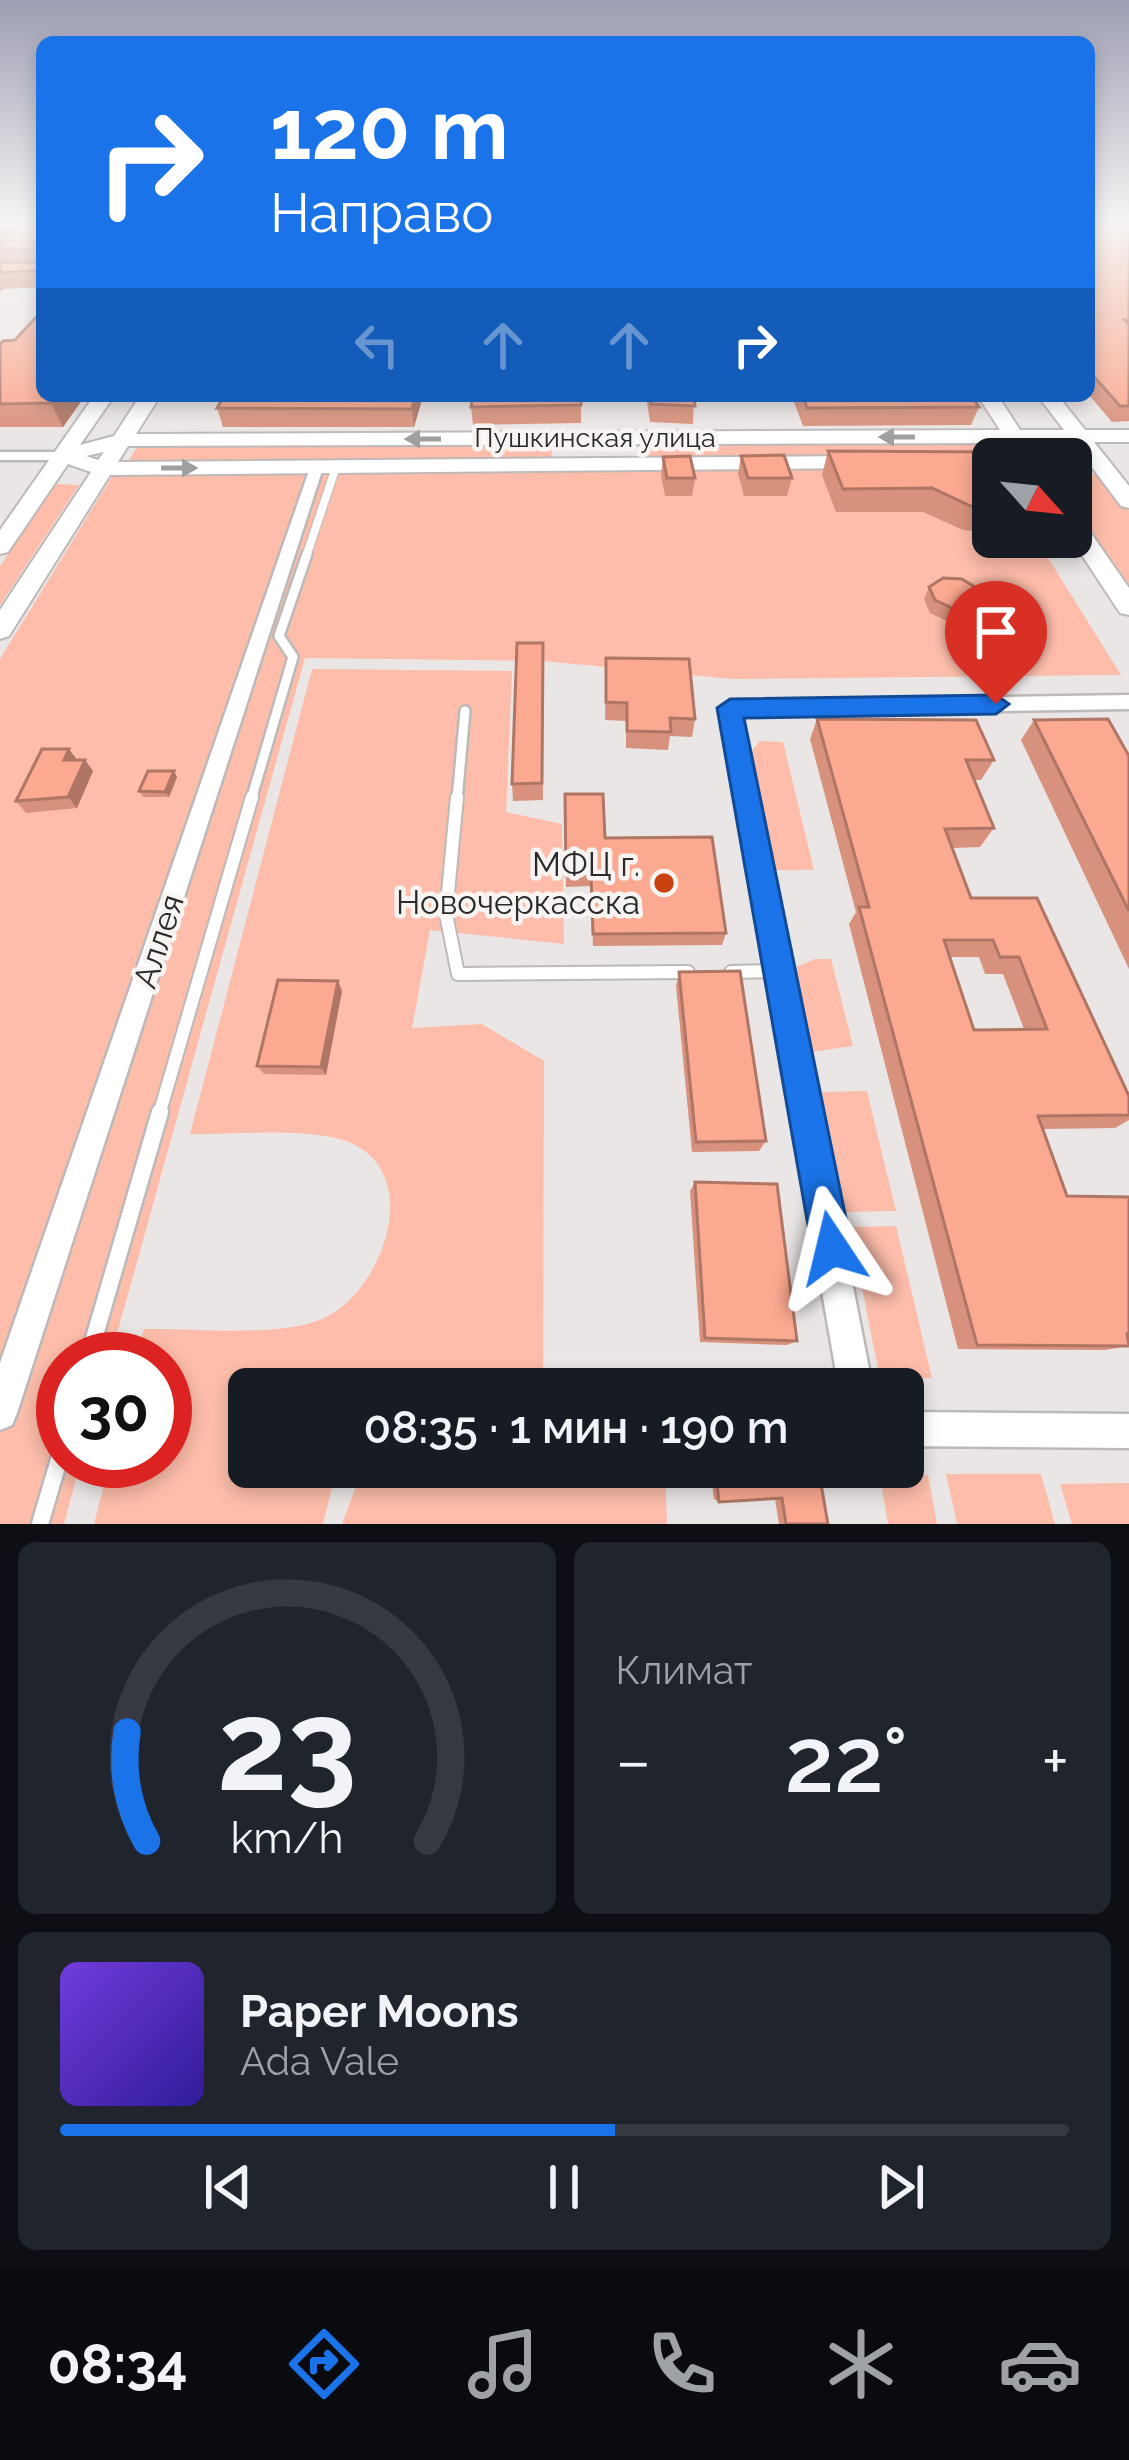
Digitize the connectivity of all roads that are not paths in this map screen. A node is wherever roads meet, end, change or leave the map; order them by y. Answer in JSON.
{"nodes":[{"id":1,"x":100,"y":402,"type":"edge"},
{"id":2,"x":146,"y":402,"type":"edge"},
{"id":3,"x":992,"y":402,"type":"edge"},
{"id":4,"x":1052,"y":402,"type":"edge"},
{"id":5,"x":1014,"y":436,"type":"junction"},
{"id":6,"x":1078,"y":436,"type":"junction"},
{"id":7,"x":1129,"y":436,"type":"edge"},
{"id":8,"x":124,"y":440,"type":"junction"},
{"id":9,"x":0,"y":456,"type":"edge"},
{"id":10,"x":64,"y":456,"type":"junction"},
{"id":11,"x":1092,"y":459,"type":"edge"},
{"id":12,"x":1097,"y":459,"type":"junction"},
{"id":13,"x":1129,"y":459,"type":"edge"},
{"id":14,"x":899,"y":462,"type":"edge"},
{"id":15,"x":326,"y":467,"type":"junction"},
{"id":16,"x":104,"y":469,"type":"junction"},
{"id":17,"x":1129,"y":502,"type":"edge"},
{"id":18,"x":0,"y":547,"type":"edge"},
{"id":19,"x":1092,"y":552,"type":"edge"},
{"id":20,"x":1129,"y":607,"type":"edge"},
{"id":21,"x":0,"y":630,"type":"edge"},
{"id":22,"x":1129,"y":702,"type":"edge"},
{"id":23,"x":465,"y":711,"type":"dead end"},
{"id":24,"x":782,"y":971,"type":"junction"},
{"id":25,"x":96,"y":1332,"type":"edge"},
{"id":26,"x":852,"y":1368,"type":"edge"},
{"id":27,"x":0,"y":1413,"type":"edge"},
{"id":28,"x":924,"y":1429,"type":"edge"},
{"id":29,"x":1129,"y":1431,"type":"edge"},
{"id":30,"x":51,"y":1488,"type":"edge"},
{"id":31,"x":40,"y":1524,"type":"edge"}],
"edges":[{"from":1,"to":10,"type":"street"},
{"from":2,"to":8,"type":"street"},
{"from":3,"to":5,"type":"street"},
{"from":4,"to":6,"type":"street"},
{"from":5,"to":6,"type":"street","name":"Пушкинская улица"},
{"from":5,"to":8,"type":"street","name":"Пушкинская улица","one_way":true},
{"from":6,"to":7,"type":"street","name":"Пушкинская улица"},
{"from":6,"to":12,"type":"street"},
{"from":8,"to":10,"type":"street","name":"Пушкинская улица"},
{"from":8,"to":16,"type":"street"},
{"from":9,"to":10,"type":"street","name":"Пушкинская улица"},
{"from":10,"to":16,"type":"street","name":"Пушкинская улица"},
{"from":10,"to":18,"type":"street"},
{"from":11,"to":12,"type":"street"},
{"from":12,"to":13,"type":"street"},
{"from":12,"to":17,"type":"street"},
{"from":14,"to":15,"type":"street","name":"Пушкинская улица"},
{"from":16,"to":15,"type":"street","name":"Пушкинская улица","one_way":true},
{"from":15,"to":25,"type":"lane"},
{"from":15,"to":27,"type":"street","name":"Аллея"},
{"from":16,"to":21,"type":"street"},
{"from":19,"to":20,"type":"street"},
{"from":22,"to":24,"type":"street"},
{"from":23,"to":24,"type":"lane"},
{"from":24,"to":26,"type":"street"},
{"from":28,"to":29,"type":"street"},
{"from":30,"to":31,"type":"lane"}]}
